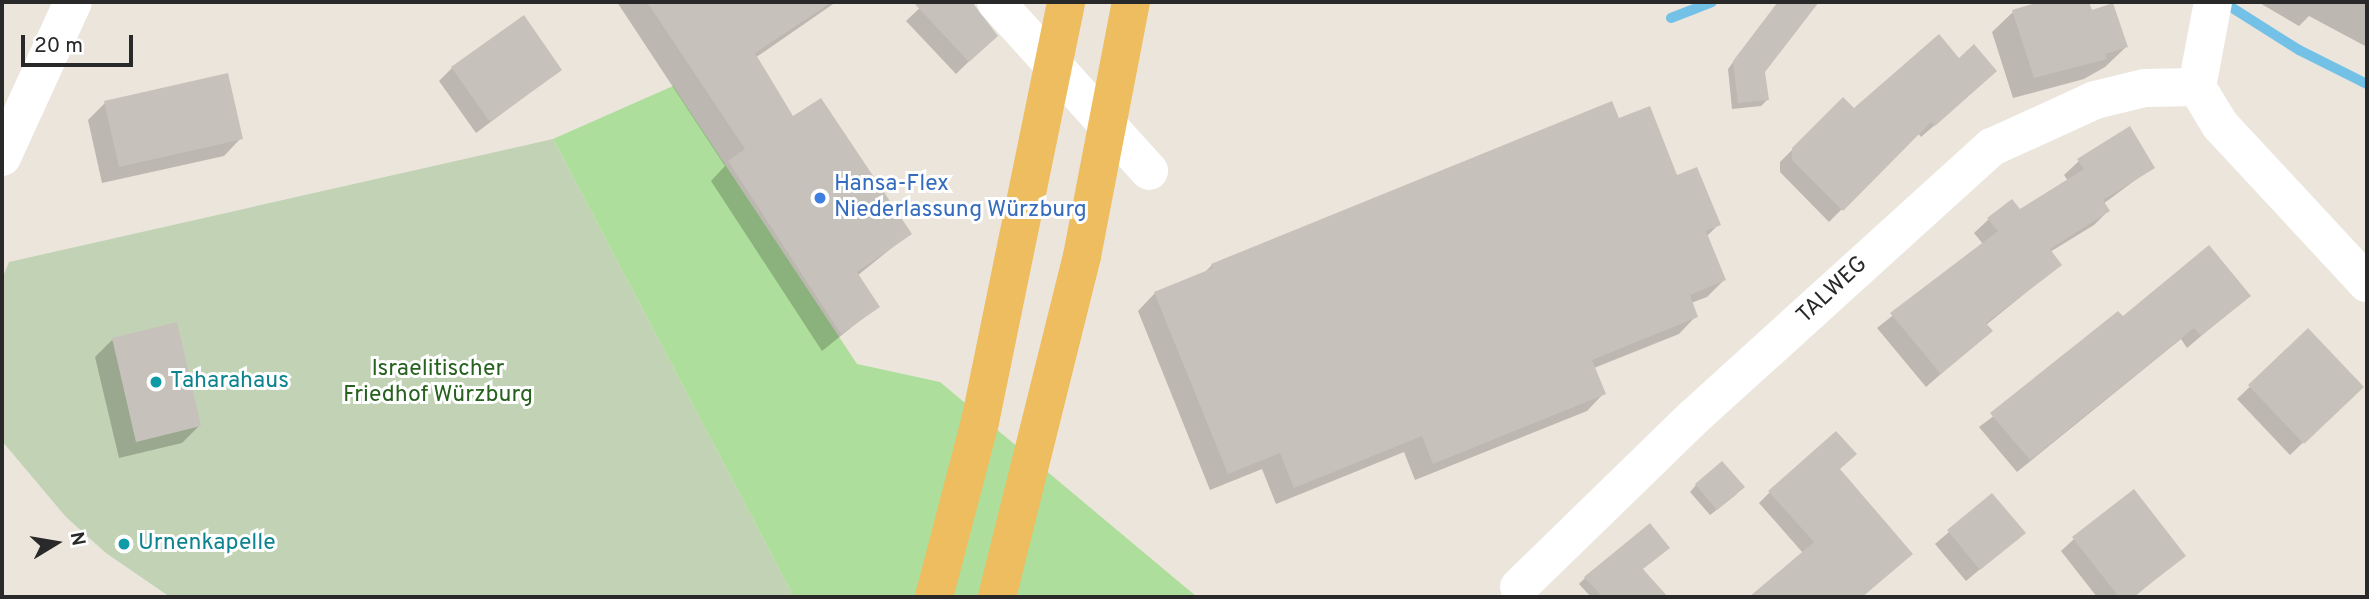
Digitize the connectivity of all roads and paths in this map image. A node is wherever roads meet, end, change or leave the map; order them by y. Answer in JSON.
{"nodes":[{"id":1,"x":73,"y":2,"type":"edge"},
{"id":2,"x":996,"y":2,"type":"edge"},
{"id":3,"x":1066,"y":2,"type":"edge"},
{"id":4,"x":1132,"y":2,"type":"edge"},
{"id":5,"x":2211,"y":11,"type":"edge"},
{"id":6,"x":2197,"y":86,"type":"junction"},
{"id":7,"x":2,"y":157,"type":"edge"},
{"id":8,"x":1149,"y":171,"type":"dead end"},
{"id":9,"x":2367,"y":283,"type":"edge"},
{"id":10,"x":1519,"y":587,"type":"dead end"},
{"id":11,"x":935,"y":595,"type":"edge"},
{"id":12,"x":997,"y":597,"type":"edge"}],
"edges":[{"from":1,"to":7,"type":"street"},
{"from":2,"to":8,"type":"street"},
{"from":3,"to":11,"type":"highway"},
{"from":4,"to":12,"type":"highway"},
{"from":5,"to":6,"type":"street"},
{"from":6,"to":9,"type":"street"},
{"from":6,"to":10,"type":"street","name":"TALWEG"}]}
